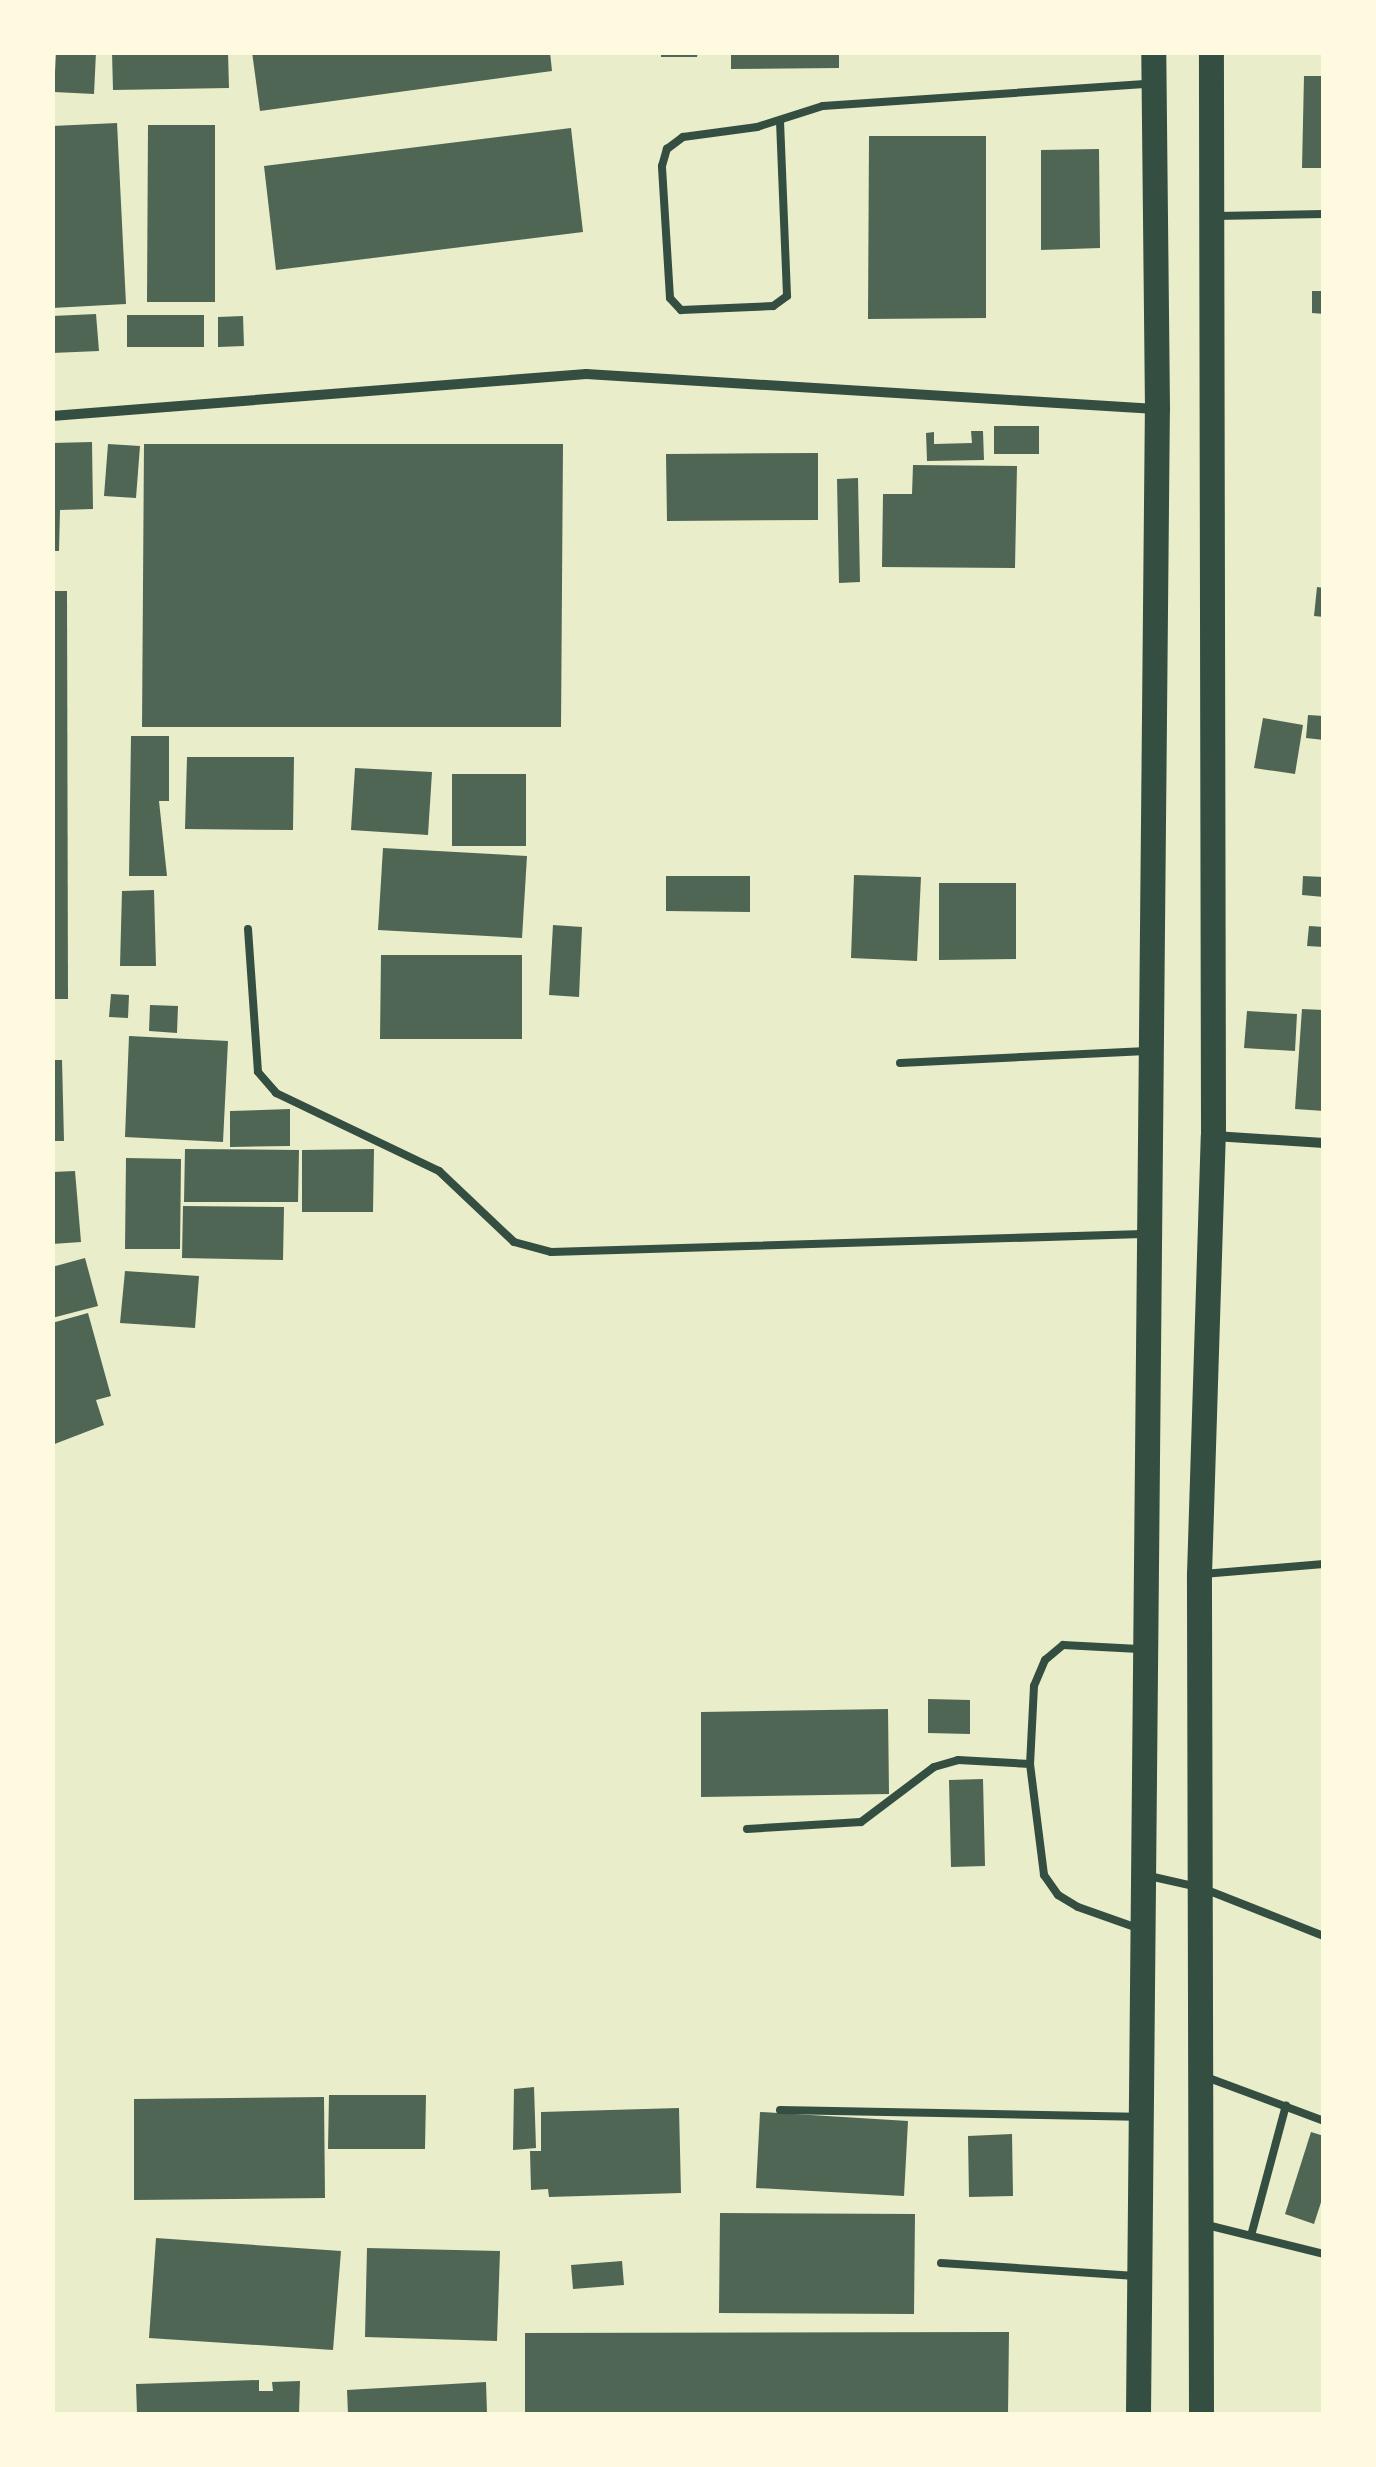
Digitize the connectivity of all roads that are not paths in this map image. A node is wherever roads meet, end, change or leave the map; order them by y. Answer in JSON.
{"nodes":[{"id":1,"x":1153,"y":52,"type":"edge"},
{"id":2,"x":1210,"y":52,"type":"edge"},
{"id":3,"x":1152,"y":83,"type":"junction"},
{"id":4,"x":780,"y":121,"type":"junction"},
{"id":5,"x":1324,"y":214,"type":"edge"},
{"id":6,"x":1211,"y":216,"type":"junction"},
{"id":7,"x":1157,"y":409,"type":"junction"},
{"id":8,"x":52,"y":416,"type":"edge"},
{"id":9,"x":248,"y":929,"type":"dead end"},
{"id":10,"x":1151,"y":1050,"type":"junction"},
{"id":11,"x":900,"y":1063,"type":"dead end"},
{"id":12,"x":1213,"y":1136,"type":"junction"},
{"id":13,"x":1324,"y":1143,"type":"edge"},
{"id":14,"x":1149,"y":1234,"type":"junction"},
{"id":15,"x":1324,"y":1564,"type":"edge"},
{"id":16,"x":1199,"y":1574,"type":"junction"},
{"id":17,"x":1145,"y":1649,"type":"junction"},
{"id":18,"x":1030,"y":1764,"type":"junction"},
{"id":19,"x":747,"y":1829,"type":"dead end"},
{"id":20,"x":1144,"y":1874,"type":"junction"},
{"id":21,"x":1204,"y":1889,"type":"junction"},
{"id":22,"x":1144,"y":1930,"type":"junction"},
{"id":23,"x":1324,"y":1936,"type":"edge"},
{"id":24,"x":1203,"y":2076,"type":"junction"},
{"id":25,"x":1286,"y":2105,"type":"junction"},
{"id":26,"x":780,"y":2110,"type":"dead end"},
{"id":27,"x":1139,"y":2117,"type":"junction"},
{"id":28,"x":1324,"y":2121,"type":"edge"},
{"id":29,"x":1202,"y":2224,"type":"junction"},
{"id":30,"x":1252,"y":2232,"type":"junction"},
{"id":31,"x":1324,"y":2254,"type":"edge"},
{"id":32,"x":941,"y":2262,"type":"dead end"},
{"id":33,"x":1140,"y":2277,"type":"junction"},
{"id":34,"x":1138,"y":2414,"type":"edge"},
{"id":35,"x":1200,"y":2414,"type":"edge"}],
"edges":[{"from":1,"to":3,"type":"main road"},
{"from":2,"to":6,"type":"main road"},
{"from":3,"to":4,"type":"lane"},
{"from":3,"to":7,"type":"main road"},
{"from":4,"to":4,"type":"lane"},
{"from":5,"to":6,"type":"lane"},
{"from":6,"to":12,"type":"main road"},
{"from":7,"to":8,"type":"street"},
{"from":7,"to":10,"type":"main road"},
{"from":9,"to":14,"type":"lane"},
{"from":10,"to":11,"type":"lane"},
{"from":10,"to":14,"type":"main road"},
{"from":12,"to":13,"type":"street"},
{"from":12,"to":16,"type":"main road"},
{"from":14,"to":17,"type":"main road"},
{"from":15,"to":16,"type":"lane"},
{"from":16,"to":21,"type":"main road"},
{"from":17,"to":18,"type":"lane"},
{"from":17,"to":20,"type":"main road"},
{"from":18,"to":19,"type":"lane"},
{"from":18,"to":22,"type":"lane"},
{"from":20,"to":21,"type":"lane"},
{"from":20,"to":22,"type":"main road"},
{"from":21,"to":23,"type":"lane"},
{"from":21,"to":24,"type":"main road"},
{"from":22,"to":27,"type":"main road"},
{"from":24,"to":25,"type":"lane"},
{"from":24,"to":29,"type":"main road"},
{"from":25,"to":28,"type":"lane"},
{"from":25,"to":30,"type":"lane"},
{"from":26,"to":27,"type":"lane"},
{"from":27,"to":33,"type":"main road"},
{"from":29,"to":30,"type":"lane"},
{"from":29,"to":35,"type":"main road"},
{"from":30,"to":31,"type":"lane"},
{"from":32,"to":33,"type":"lane"},
{"from":33,"to":34,"type":"main road"}]}
